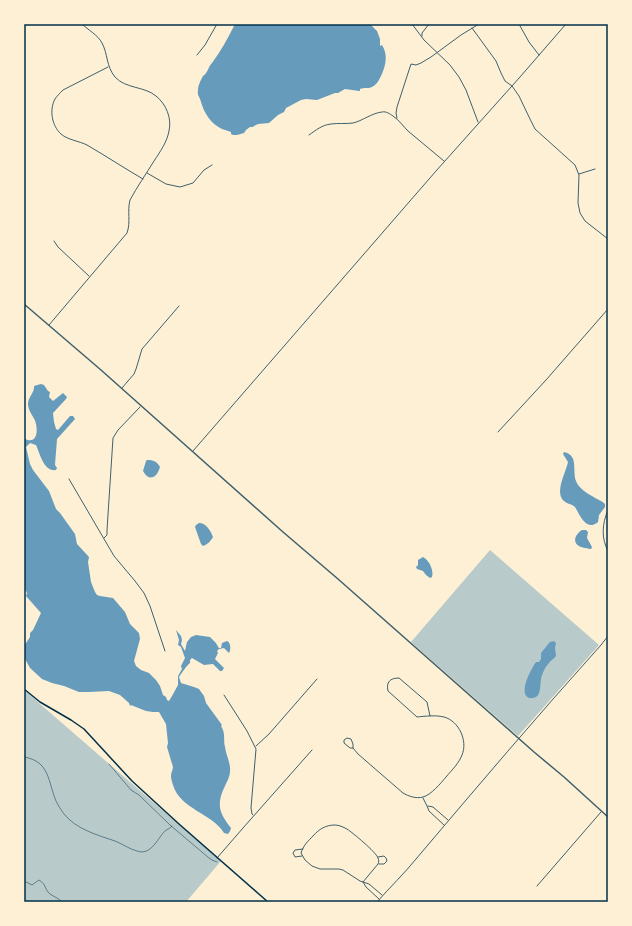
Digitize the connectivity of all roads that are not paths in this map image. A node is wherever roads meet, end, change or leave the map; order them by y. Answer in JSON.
{"nodes":[{"id":1,"x":82,"y":24,"type":"edge"},
{"id":2,"x":217,"y":24,"type":"edge"},
{"id":3,"x":412,"y":24,"type":"edge"},
{"id":4,"x":429,"y":24,"type":"edge"},
{"id":5,"x":479,"y":24,"type":"edge"},
{"id":6,"x":519,"y":24,"type":"edge"},
{"id":7,"x":566,"y":24,"type":"edge"},
{"id":8,"x":472,"y":28,"type":"junction"},
{"id":9,"x":422,"y":37,"type":"junction"},
{"id":10,"x":437,"y":52,"type":"junction"},
{"id":11,"x":197,"y":55,"type":"dead end"},
{"id":12,"x":539,"y":55,"type":"junction"},
{"id":13,"x":109,"y":67,"type":"junction"},
{"id":14,"x":512,"y":86,"type":"junction"},
{"id":15,"x":397,"y":119,"type":"junction"},
{"id":16,"x":478,"y":123,"type":"junction"},
{"id":17,"x":309,"y":135,"type":"dead end"},
{"id":18,"x":444,"y":162,"type":"junction"},
{"id":19,"x":212,"y":165,"type":"dead end"},
{"id":20,"x":595,"y":169,"type":"dead end"},
{"id":21,"x":147,"y":173,"type":"junction"},
{"id":22,"x":579,"y":174,"type":"junction"},
{"id":23,"x":143,"y":179,"type":"junction"},
{"id":24,"x":608,"y":239,"type":"edge"},
{"id":25,"x":54,"y":241,"type":"dead end"},
{"id":26,"x":90,"y":277,"type":"junction"},
{"id":27,"x":24,"y":304,"type":"edge"},
{"id":28,"x":179,"y":306,"type":"dead end"},
{"id":29,"x":608,"y":309,"type":"edge"},
{"id":30,"x":48,"y":326,"type":"junction"},
{"id":31,"x":121,"y":389,"type":"junction"},
{"id":32,"x":141,"y":406,"type":"junction"},
{"id":33,"x":498,"y":432,"type":"dead end"},
{"id":34,"x":192,"y":451,"type":"junction"},
{"id":35,"x":69,"y":479,"type":"dead end"},
{"id":36,"x":608,"y":510,"type":"edge"},
{"id":37,"x":104,"y":538,"type":"junction"},
{"id":38,"x":608,"y":551,"type":"edge"},
{"id":39,"x":608,"y":636,"type":"edge"},
{"id":40,"x":165,"y":651,"type":"dead end"},
{"id":41,"x":317,"y":679,"type":"dead end"},
{"id":42,"x":24,"y":689,"type":"edge"},
{"id":43,"x":224,"y":696,"type":"dead end"},
{"id":44,"x":430,"y":716,"type":"junction"},
{"id":45,"x":518,"y":738,"type":"junction"},
{"id":46,"x":255,"y":746,"type":"junction"},
{"id":47,"x":353,"y":748,"type":"junction"},
{"id":48,"x":312,"y":750,"type":"dead end"},
{"id":49,"x":423,"y":798,"type":"junction"},
{"id":50,"x":428,"y":806,"type":"junction"},
{"id":51,"x":602,"y":811,"type":"junction"},
{"id":52,"x":254,"y":816,"type":"junction"},
{"id":53,"x":608,"y":817,"type":"edge"},
{"id":54,"x":448,"y":820,"type":"junction"},
{"id":55,"x":444,"y":825,"type":"junction"},
{"id":56,"x":303,"y":849,"type":"junction"},
{"id":57,"x":303,"y":856,"type":"junction"},
{"id":58,"x":377,"y":857,"type":"junction"},
{"id":59,"x":217,"y":858,"type":"junction"},
{"id":60,"x":378,"y":864,"type":"junction"},
{"id":61,"x":363,"y":882,"type":"junction"},
{"id":62,"x":537,"y":886,"type":"dead end"},
{"id":63,"x":383,"y":896,"type":"junction"},
{"id":64,"x":380,"y":900,"type":"junction"},
{"id":65,"x":268,"y":902,"type":"edge"},
{"id":66,"x":378,"y":902,"type":"edge"}],
"edges":[{"from":1,"to":13,"type":"street"},
{"from":2,"to":11,"type":"street"},
{"from":3,"to":9,"type":"street"},
{"from":4,"to":9,"type":"street"},
{"from":5,"to":8,"type":"street"},
{"from":6,"to":12,"type":"street"},
{"from":7,"to":12,"type":"street"},
{"from":8,"to":10,"type":"street"},
{"from":8,"to":14,"type":"street"},
{"from":9,"to":10,"type":"street"},
{"from":10,"to":15,"type":"street"},
{"from":10,"to":16,"type":"street"},
{"from":12,"to":14,"type":"street"},
{"from":13,"to":21,"type":"street"},
{"from":13,"to":23,"type":"street"},
{"from":14,"to":16,"type":"street"},
{"from":14,"to":22,"type":"street"},
{"from":15,"to":17,"type":"street"},
{"from":15,"to":18,"type":"street"},
{"from":16,"to":18,"type":"street"},
{"from":18,"to":34,"type":"street"},
{"from":19,"to":21,"type":"street"},
{"from":20,"to":22,"type":"street"},
{"from":21,"to":23,"type":"street"},
{"from":22,"to":24,"type":"street"},
{"from":23,"to":26,"type":"street"},
{"from":25,"to":26,"type":"street"},
{"from":26,"to":30,"type":"street"},
{"from":27,"to":30,"type":"street"},
{"from":28,"to":31,"type":"street"},
{"from":29,"to":33,"type":"street"},
{"from":30,"to":31,"type":"street"},
{"from":31,"to":32,"type":"street"},
{"from":32,"to":34,"type":"street"},
{"from":32,"to":37,"type":"street"},
{"from":34,"to":45,"type":"street"},
{"from":35,"to":37,"type":"street"},
{"from":36,"to":38,"type":"street"},
{"from":37,"to":40,"type":"street"},
{"from":39,"to":45,"type":"street"},
{"from":41,"to":46,"type":"street"},
{"from":42,"to":59,"type":"main road"},
{"from":43,"to":46,"type":"street"},
{"from":44,"to":44,"type":"street"},
{"from":44,"to":49,"type":"street"},
{"from":45,"to":51,"type":"street"},
{"from":45,"to":54,"type":"street"},
{"from":46,"to":52,"type":"street"},
{"from":47,"to":47,"type":"street"},
{"from":47,"to":49,"type":"street"},
{"from":48,"to":52,"type":"street"},
{"from":49,"to":50,"type":"street"},
{"from":50,"to":54,"type":"street"},
{"from":50,"to":55,"type":"street"},
{"from":51,"to":53,"type":"street"},
{"from":51,"to":62,"type":"street"},
{"from":52,"to":59,"type":"street"},
{"from":54,"to":55,"type":"street"},
{"from":55,"to":63,"type":"street"},
{"from":56,"to":57,"type":"street"},
{"from":56,"to":57,"type":"street"},
{"from":56,"to":58,"type":"street"},
{"from":57,"to":61,"type":"street"},
{"from":58,"to":60,"type":"street"},
{"from":58,"to":60,"type":"street"},
{"from":59,"to":65,"type":"main road"},
{"from":60,"to":61,"type":"street"},
{"from":61,"to":63,"type":"street"},
{"from":61,"to":64,"type":"street"},
{"from":63,"to":64,"type":"street"},
{"from":64,"to":66,"type":"street"}]}
